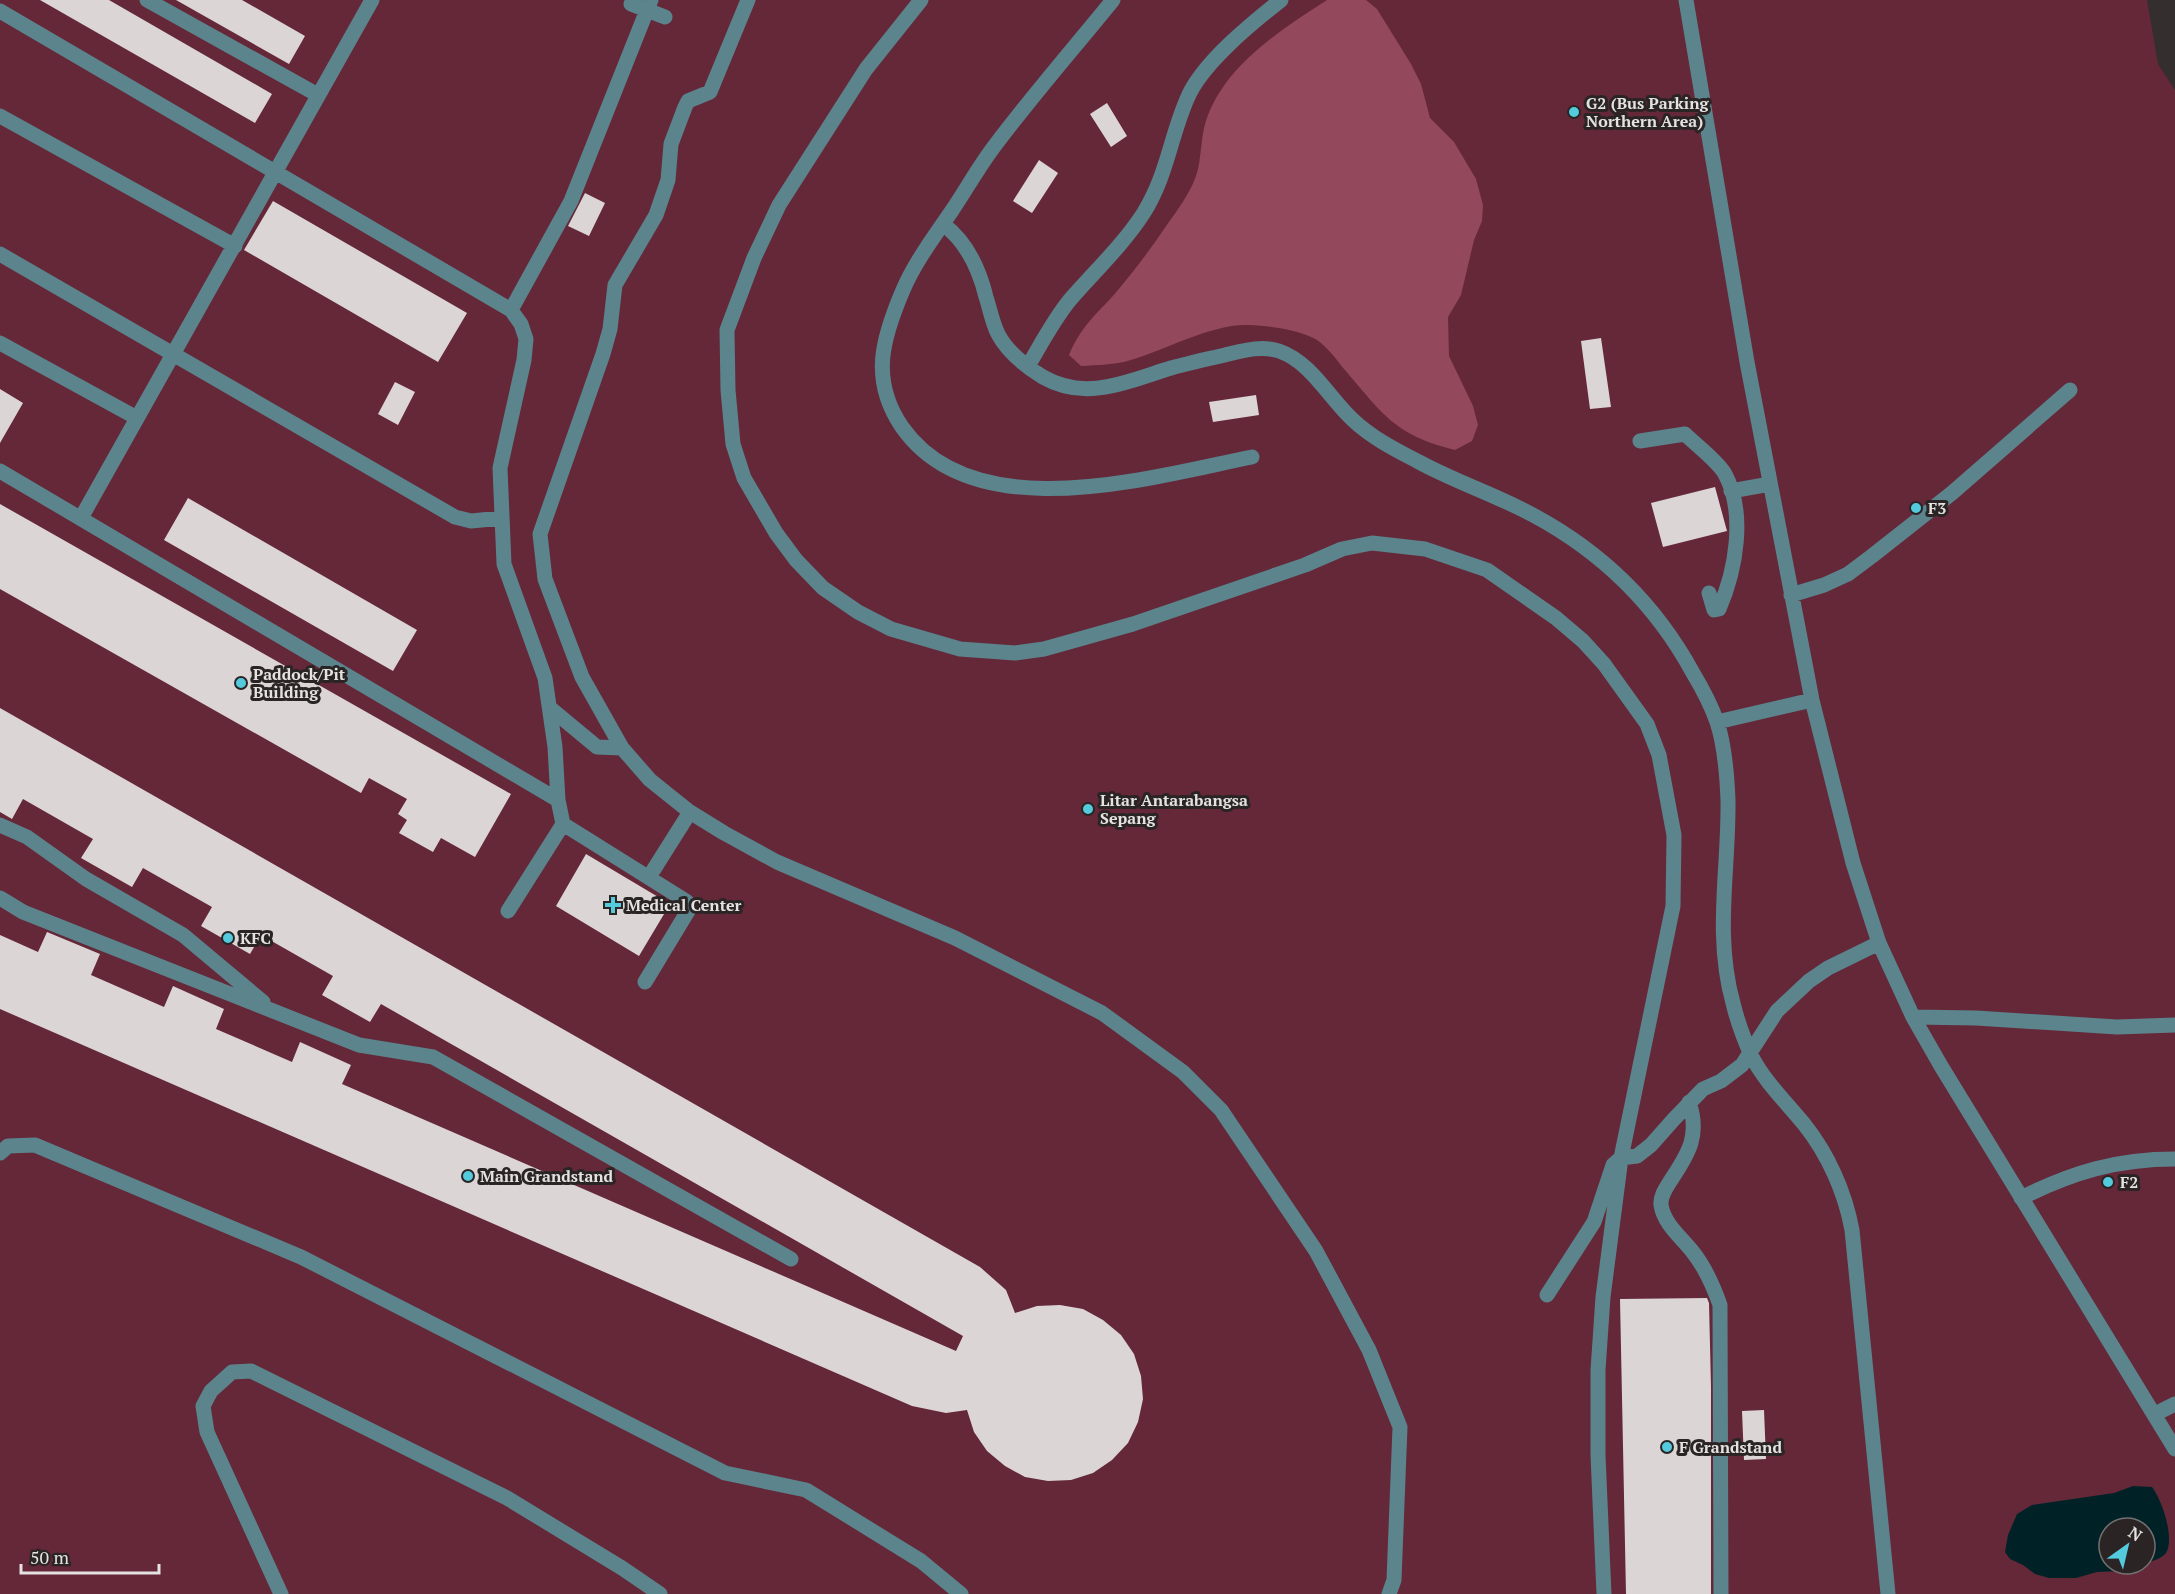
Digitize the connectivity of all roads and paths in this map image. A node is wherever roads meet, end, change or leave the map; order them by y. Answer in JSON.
{"nodes":[{"id":1,"x":147,"y":0,"type":"edge"},
{"id":2,"x":372,"y":0,"type":"edge"},
{"id":3,"x":747,"y":0,"type":"edge"},
{"id":4,"x":921,"y":0,"type":"edge"},
{"id":5,"x":1113,"y":0,"type":"edge"},
{"id":6,"x":1281,"y":0,"type":"edge"},
{"id":7,"x":1686,"y":0,"type":"edge"},
{"id":8,"x":631,"y":4,"type":"dead end"},
{"id":9,"x":649,"y":5,"type":"edge"},
{"id":10,"x":0,"y":11,"type":"edge"},
{"id":11,"x":665,"y":17,"type":"dead end"},
{"id":12,"x":318,"y":95,"type":"junction"},
{"id":13,"x":0,"y":116,"type":"edge"},
{"id":14,"x":276,"y":173,"type":"junction"},
{"id":15,"x":943,"y":224,"type":"junction"},
{"id":16,"x":235,"y":246,"type":"junction"},
{"id":17,"x":0,"y":255,"type":"edge"},
{"id":18,"x":511,"y":310,"type":"junction"},
{"id":19,"x":0,"y":343,"type":"edge"},
{"id":20,"x":174,"y":355,"type":"junction"},
{"id":21,"x":1028,"y":366,"type":"junction"},
{"id":22,"x":2070,"y":390,"type":"dead end"},
{"id":23,"x":137,"y":418,"type":"junction"},
{"id":24,"x":1640,"y":441,"type":"dead end"},
{"id":25,"x":1252,"y":457,"type":"dead end"},
{"id":26,"x":0,"y":471,"type":"edge"},
{"id":27,"x":1770,"y":484,"type":"junction"},
{"id":28,"x":1731,"y":491,"type":"junction"},
{"id":29,"x":81,"y":518,"type":"junction"},
{"id":30,"x":502,"y":518,"type":"junction"},
{"id":31,"x":1709,"y":593,"type":"dead end"},
{"id":32,"x":1791,"y":595,"type":"junction"},
{"id":33,"x":1812,"y":700,"type":"junction"},
{"id":34,"x":550,"y":708,"type":"junction"},
{"id":35,"x":1717,"y":722,"type":"junction"},
{"id":36,"x":622,"y":748,"type":"junction"},
{"id":37,"x":558,"y":800,"type":"junction"},
{"id":38,"x":690,"y":812,"type":"junction"},
{"id":39,"x":563,"y":824,"type":"junction"},
{"id":40,"x":0,"y":825,"type":"edge"},
{"id":41,"x":649,"y":877,"type":"junction"},
{"id":42,"x":0,"y":898,"type":"edge"},
{"id":43,"x":508,"y":911,"type":"dead end"},
{"id":44,"x":1879,"y":943,"type":"junction"},
{"id":45,"x":645,"y":982,"type":"dead end"},
{"id":46,"x":274,"y":1011,"type":"junction"},
{"id":47,"x":1913,"y":1017,"type":"junction"},
{"id":48,"x":2175,"y":1025,"type":"edge"},
{"id":49,"x":1750,"y":1054,"type":"junction"},
{"id":50,"x":1689,"y":1102,"type":"junction"},
{"id":51,"x":0,"y":1153,"type":"edge"},
{"id":52,"x":1621,"y":1158,"type":"junction"},
{"id":53,"x":2175,"y":1159,"type":"edge"},
{"id":54,"x":2021,"y":1197,"type":"junction"},
{"id":55,"x":791,"y":1259,"type":"dead end"},
{"id":56,"x":1547,"y":1295,"type":"dead end"},
{"id":57,"x":2175,"y":1404,"type":"edge"},
{"id":58,"x":2155,"y":1414,"type":"junction"},
{"id":59,"x":2175,"y":1449,"type":"edge"},
{"id":60,"x":281,"y":1594,"type":"edge"},
{"id":61,"x":660,"y":1594,"type":"edge"},
{"id":62,"x":961,"y":1594,"type":"edge"},
{"id":63,"x":1389,"y":1594,"type":"edge"},
{"id":64,"x":1604,"y":1594,"type":"edge"},
{"id":65,"x":1721,"y":1594,"type":"edge"},
{"id":66,"x":1888,"y":1594,"type":"edge"}],
"edges":[{"from":1,"to":12,"type":"street"},
{"from":2,"to":12,"type":"street"},
{"from":3,"to":36,"type":"street"},
{"from":4,"to":52,"type":"street"},
{"from":5,"to":15,"type":"street"},
{"from":6,"to":21,"type":"street"},
{"from":7,"to":27,"type":"street"},
{"from":8,"to":9,"type":"street"},
{"from":9,"to":11,"type":"street"},
{"from":9,"to":18,"type":"street"},
{"from":10,"to":14,"type":"street"},
{"from":12,"to":14,"type":"street"},
{"from":13,"to":16,"type":"street"},
{"from":14,"to":16,"type":"street"},
{"from":14,"to":18,"type":"street"},
{"from":15,"to":21,"type":"street"},
{"from":15,"to":25,"type":"street"},
{"from":16,"to":20,"type":"street"},
{"from":17,"to":20,"type":"street"},
{"from":18,"to":30,"type":"street"},
{"from":19,"to":23,"type":"street"},
{"from":20,"to":23,"type":"street"},
{"from":20,"to":30,"type":"street"},
{"from":21,"to":35,"type":"street"},
{"from":22,"to":32,"type":"street"},
{"from":23,"to":29,"type":"street"},
{"from":24,"to":28,"type":"street"},
{"from":26,"to":29,"type":"street"},
{"from":27,"to":28,"type":"street"},
{"from":27,"to":32,"type":"street"},
{"from":28,"to":31,"type":"street"},
{"from":29,"to":37,"type":"street"},
{"from":30,"to":34,"type":"street"},
{"from":32,"to":33,"type":"street"},
{"from":33,"to":35,"type":"street"},
{"from":33,"to":44,"type":"street"},
{"from":34,"to":36,"type":"street"},
{"from":34,"to":37,"type":"street"},
{"from":35,"to":49,"type":"street"},
{"from":36,"to":38,"type":"street"},
{"from":37,"to":39,"type":"street"},
{"from":38,"to":41,"type":"street"},
{"from":38,"to":63,"type":"street"},
{"from":39,"to":41,"type":"street"},
{"from":39,"to":43,"type":"street"},
{"from":40,"to":46,"type":"street"},
{"from":41,"to":45,"type":"street"},
{"from":42,"to":46,"type":"street"},
{"from":44,"to":47,"type":"street"},
{"from":44,"to":49,"type":"street"},
{"from":46,"to":55,"type":"street"},
{"from":47,"to":48,"type":"street"},
{"from":47,"to":54,"type":"street"},
{"from":49,"to":50,"type":"street"},
{"from":49,"to":66,"type":"street"},
{"from":50,"to":52,"type":"street"},
{"from":50,"to":65,"type":"street"},
{"from":51,"to":62,"type":"street"},
{"from":52,"to":56,"type":"street"},
{"from":52,"to":64,"type":"street"},
{"from":53,"to":54,"type":"street"},
{"from":54,"to":58,"type":"street"},
{"from":57,"to":58,"type":"street"},
{"from":58,"to":59,"type":"street"},
{"from":60,"to":61,"type":"street"}]}
